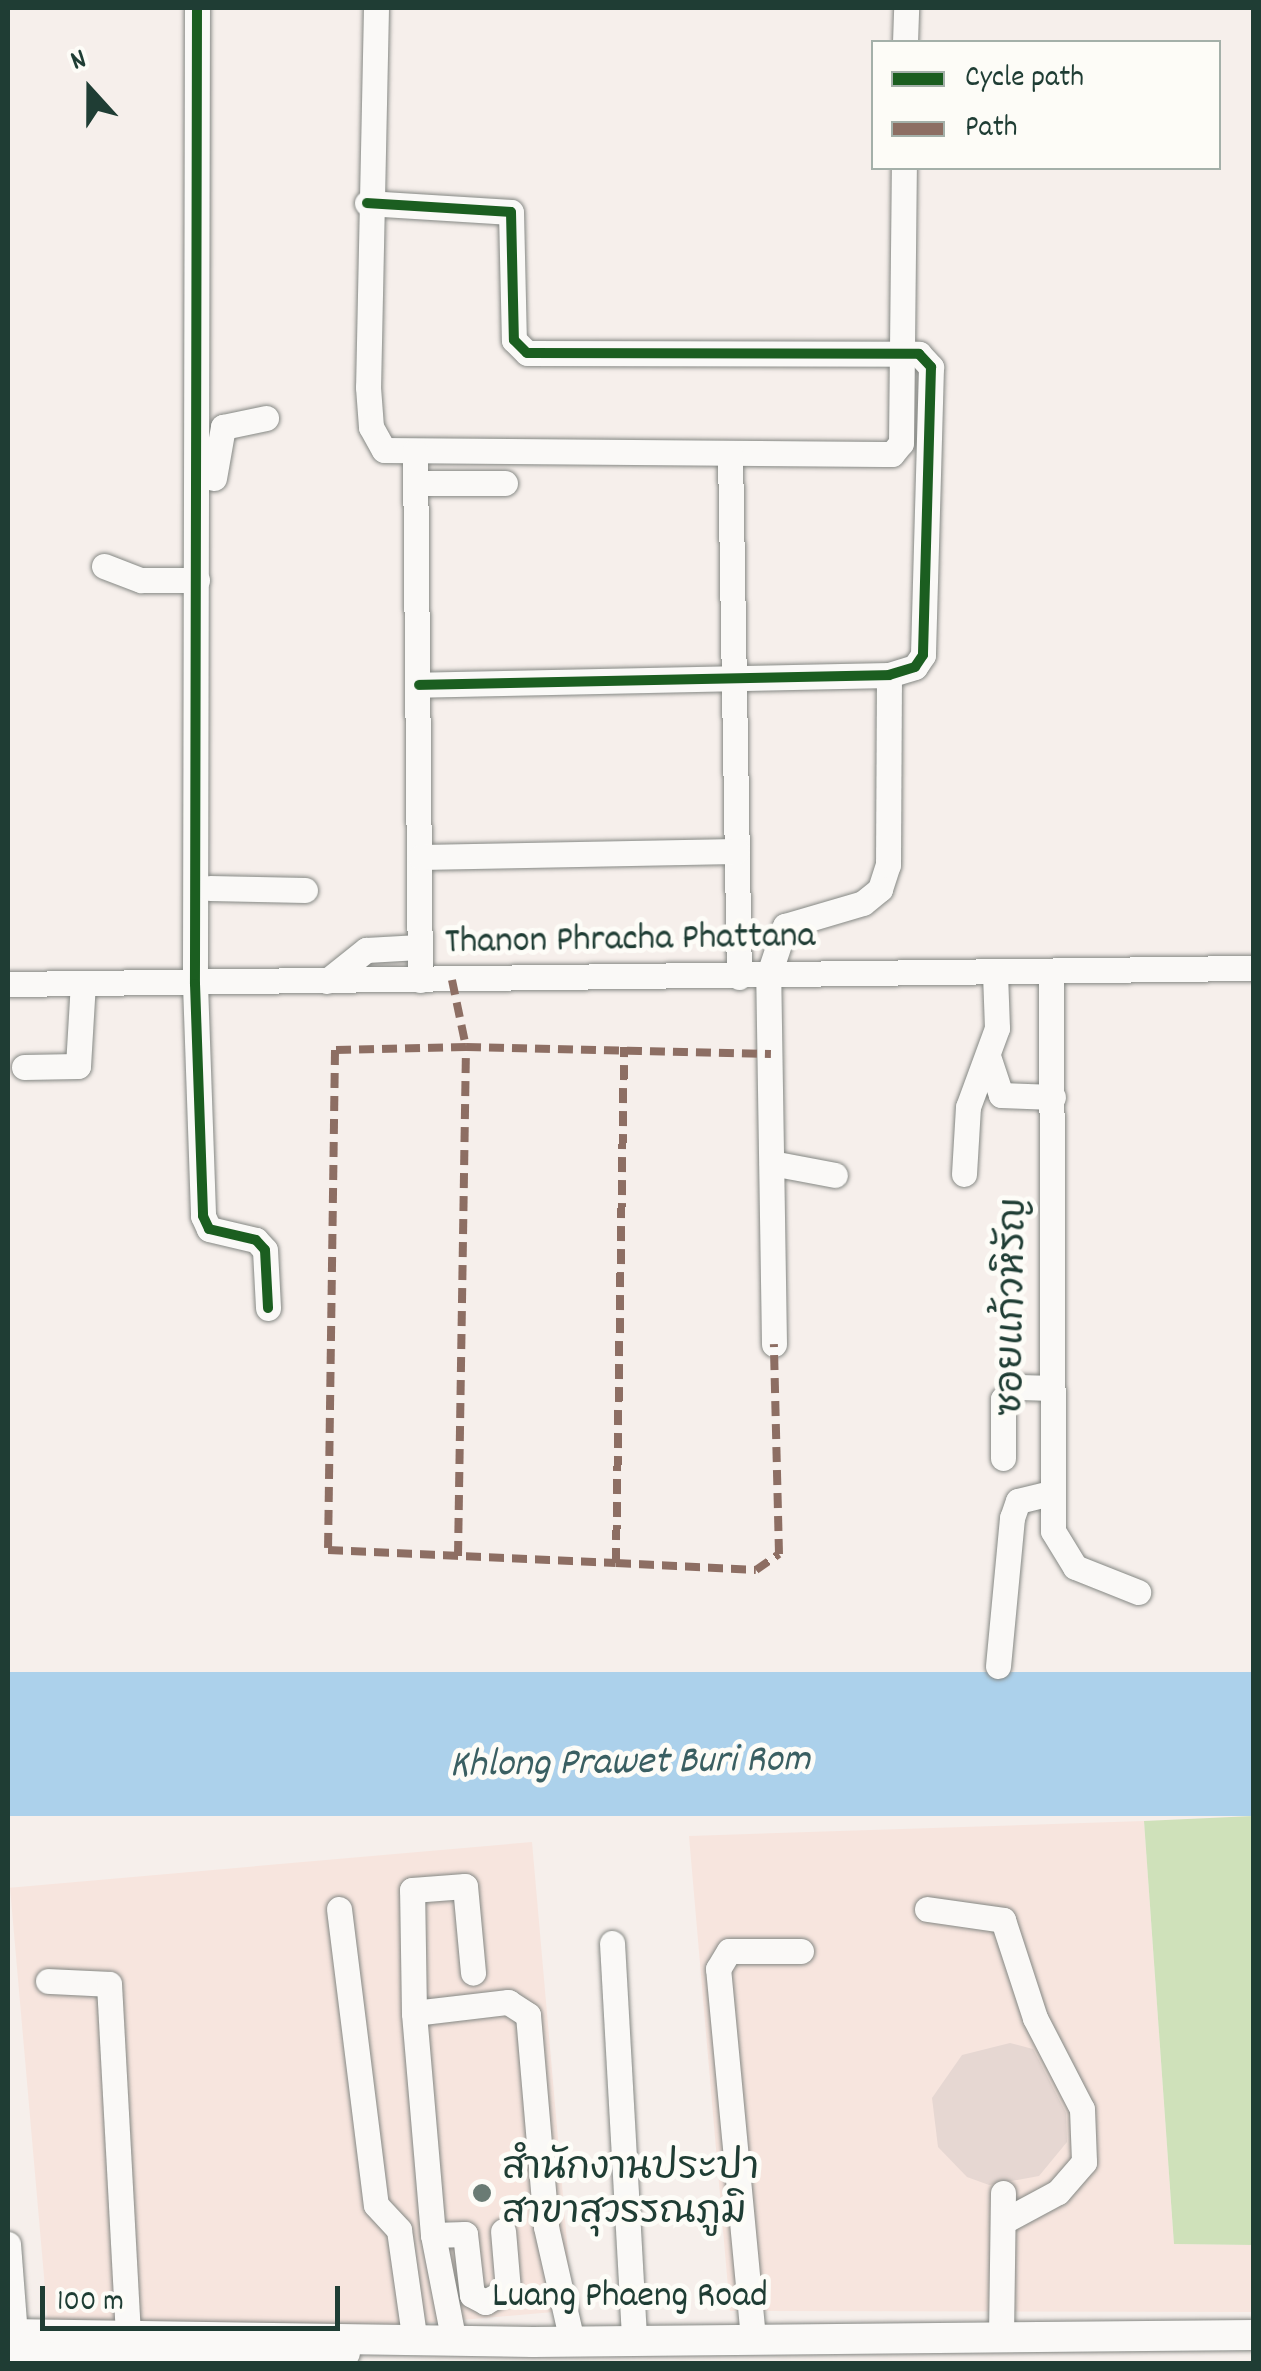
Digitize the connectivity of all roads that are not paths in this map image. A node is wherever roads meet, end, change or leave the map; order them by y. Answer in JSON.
{"nodes":[{"id":1,"x":197,"y":8,"type":"edge"},
{"id":2,"x":376,"y":8,"type":"edge"},
{"id":3,"x":906,"y":8,"type":"edge"},
{"id":4,"x":905,"y":40,"type":"edge"},
{"id":5,"x":904,"y":170,"type":"edge"},
{"id":6,"x":367,"y":203,"type":"junction"},
{"id":7,"x":902,"y":354,"type":"junction"},
{"id":8,"x":266,"y":418,"type":"dead end"},
{"id":9,"x":415,"y":451,"type":"junction"},
{"id":10,"x":730,"y":453,"type":"junction"},
{"id":11,"x":416,"y":483,"type":"junction"},
{"id":12,"x":505,"y":483,"type":"dead end"},
{"id":13,"x":104,"y":566,"type":"dead end"},
{"id":14,"x":197,"y":580,"type":"junction"},
{"id":15,"x":889,"y":675,"type":"junction"},
{"id":16,"x":734,"y":679,"type":"junction"},
{"id":17,"x":419,"y":685,"type":"junction"},
{"id":18,"x":737,"y":850,"type":"junction"},
{"id":19,"x":420,"y":857,"type":"junction"},
{"id":20,"x":210,"y":888,"type":"junction"},
{"id":21,"x":305,"y":890,"type":"dead end"},
{"id":22,"x":419,"y":947,"type":"junction"},
{"id":23,"x":1254,"y":968,"type":"edge"},
{"id":24,"x":995,"y":974,"type":"junction"},
{"id":25,"x":1051,"y":974,"type":"junction"},
{"id":26,"x":768,"y":976,"type":"junction"},
{"id":27,"x":739,"y":977,"type":"junction"},
{"id":28,"x":420,"y":980,"type":"junction"},
{"id":29,"x":326,"y":981,"type":"junction"},
{"id":30,"x":83,"y":983,"type":"junction"},
{"id":31,"x":8,"y":984,"type":"edge"},
{"id":32,"x":202,"y":984,"type":"junction"},
{"id":33,"x":988,"y":1056,"type":"junction"},
{"id":34,"x":24,"y":1067,"type":"dead end"},
{"id":35,"x":1053,"y":1098,"type":"junction"},
{"id":36,"x":772,"y":1163,"type":"junction"},
{"id":37,"x":964,"y":1174,"type":"dead end"},
{"id":38,"x":836,"y":1175,"type":"dead end"},
{"id":39,"x":268,"y":1308,"type":"dead end"},
{"id":40,"x":774,"y":1344,"type":"dead end"},
{"id":41,"x":1052,"y":1388,"type":"junction"},
{"id":42,"x":1003,"y":1458,"type":"dead end"},
{"id":43,"x":1050,"y":1492,"type":"junction"},
{"id":44,"x":1138,"y":1592,"type":"dead end"},
{"id":45,"x":998,"y":1666,"type":"dead end"},
{"id":46,"x":927,"y":1908,"type":"dead end"},
{"id":47,"x":338,"y":1909,"type":"dead end"},
{"id":48,"x":612,"y":1942,"type":"dead end"},
{"id":49,"x":801,"y":1951,"type":"dead end"},
{"id":50,"x":473,"y":1973,"type":"dead end"},
{"id":51,"x":48,"y":1981,"type":"dead end"},
{"id":52,"x":414,"y":2013,"type":"junction"},
{"id":53,"x":1003,"y":2193,"type":"dead end"},
{"id":54,"x":1008,"y":2219,"type":"junction"},
{"id":55,"x":546,"y":2227,"type":"junction"},
{"id":56,"x":503,"y":2231,"type":"junction"},
{"id":57,"x":465,"y":2234,"type":"junction"},
{"id":58,"x":434,"y":2235,"type":"junction"},
{"id":59,"x":8,"y":2244,"type":"edge"},
{"id":60,"x":128,"y":2334,"type":"junction"},
{"id":61,"x":414,"y":2335,"type":"junction"},
{"id":62,"x":1254,"y":2335,"type":"edge"},
{"id":63,"x":1001,"y":2336,"type":"junction"},
{"id":64,"x":453,"y":2337,"type":"junction"},
{"id":65,"x":753,"y":2338,"type":"junction"},
{"id":66,"x":634,"y":2340,"type":"junction"},
{"id":67,"x":572,"y":2341,"type":"junction"},
{"id":68,"x":10,"y":2342,"type":"edge"},
{"id":69,"x":533,"y":2342,"type":"junction"}],
"edges":[{"from":1,"to":14,"type":"street"},
{"from":2,"to":6,"type":"street"},
{"from":3,"to":4,"type":"street"},
{"from":5,"to":7,"type":"street"},
{"from":6,"to":7,"type":"street"},
{"from":6,"to":9,"type":"street"},
{"from":7,"to":10,"type":"street"},
{"from":7,"to":15,"type":"street"},
{"from":8,"to":20,"type":"street"},
{"from":9,"to":10,"type":"street"},
{"from":9,"to":11,"type":"street"},
{"from":10,"to":16,"type":"street"},
{"from":11,"to":12,"type":"street"},
{"from":11,"to":17,"type":"street"},
{"from":13,"to":14,"type":"street"},
{"from":14,"to":32,"type":"street"},
{"from":15,"to":16,"type":"street"},
{"from":15,"to":26,"type":"street"},
{"from":16,"to":17,"type":"street"},
{"from":16,"to":18,"type":"street"},
{"from":17,"to":19,"type":"street"},
{"from":18,"to":19,"type":"street"},
{"from":18,"to":27,"type":"street"},
{"from":19,"to":22,"type":"street"},
{"from":20,"to":21,"type":"street"},
{"from":20,"to":32,"type":"street"},
{"from":22,"to":28,"type":"street"},
{"from":22,"to":29,"type":"street"},
{"from":23,"to":25,"type":"street","name":"Thanon Phracha Phattana"},
{"from":24,"to":25,"type":"street","name":"Thanon Phracha Phattana"},
{"from":24,"to":26,"type":"street","name":"Thanon Phracha Phattana"},
{"from":24,"to":33,"type":"street"},
{"from":25,"to":35,"type":"street","name":"ซอยแก้วหิรัญ"},
{"from":26,"to":27,"type":"street","name":"Thanon Phracha Phattana"},
{"from":26,"to":36,"type":"street"},
{"from":27,"to":28,"type":"street","name":"Thanon Phracha Phattana"},
{"from":28,"to":29,"type":"street","name":"Thanon Phracha Phattana"},
{"from":29,"to":32,"type":"street","name":"Thanon Phracha Phattana"},
{"from":30,"to":31,"type":"street","name":"Thanon Phracha Phattana"},
{"from":30,"to":32,"type":"street","name":"Thanon Phracha Phattana"},
{"from":30,"to":34,"type":"street"},
{"from":32,"to":39,"type":"street"},
{"from":33,"to":35,"type":"street"},
{"from":33,"to":37,"type":"street"},
{"from":35,"to":41,"type":"street","name":"ซอยแก้วหิรัญ"},
{"from":36,"to":38,"type":"street"},
{"from":36,"to":40,"type":"street"},
{"from":41,"to":42,"type":"street"},
{"from":41,"to":43,"type":"street","name":"ซอยแก้วหิรัญ"},
{"from":43,"to":44,"type":"street","name":"ซอยแก้วหิรัญ"},
{"from":43,"to":45,"type":"street"},
{"from":46,"to":54,"type":"street"},
{"from":47,"to":61,"type":"street"},
{"from":48,"to":66,"type":"street"},
{"from":49,"to":65,"type":"street"},
{"from":50,"to":52,"type":"street"},
{"from":51,"to":60,"type":"street"},
{"from":52,"to":55,"type":"street"},
{"from":52,"to":58,"type":"street"},
{"from":53,"to":54,"type":"street"},
{"from":54,"to":63,"type":"street"},
{"from":55,"to":56,"type":"street"},
{"from":55,"to":67,"type":"street"},
{"from":56,"to":57,"type":"street"},
{"from":56,"to":57,"type":"street"},
{"from":57,"to":58,"type":"street"},
{"from":58,"to":64,"type":"street"},
{"from":59,"to":68,"type":"street"},
{"from":60,"to":61,"type":"main road","name":"Luang Phaeng Road"},
{"from":60,"to":68,"type":"main road","name":"Luang Phaeng Road"},
{"from":61,"to":64,"type":"main road","name":"Luang Phaeng Road"},
{"from":62,"to":63,"type":"main road","name":"Luang Phaeng Road"},
{"from":63,"to":65,"type":"main road","name":"Luang Phaeng Road"},
{"from":64,"to":69,"type":"main road","name":"Luang Phaeng Road"},
{"from":65,"to":66,"type":"main road","name":"Luang Phaeng Road"},
{"from":66,"to":67,"type":"main road","name":"Luang Phaeng Road"},
{"from":67,"to":69,"type":"main road","name":"Luang Phaeng Road"},
{"from":68,"to":69,"type":"main road"}]}
